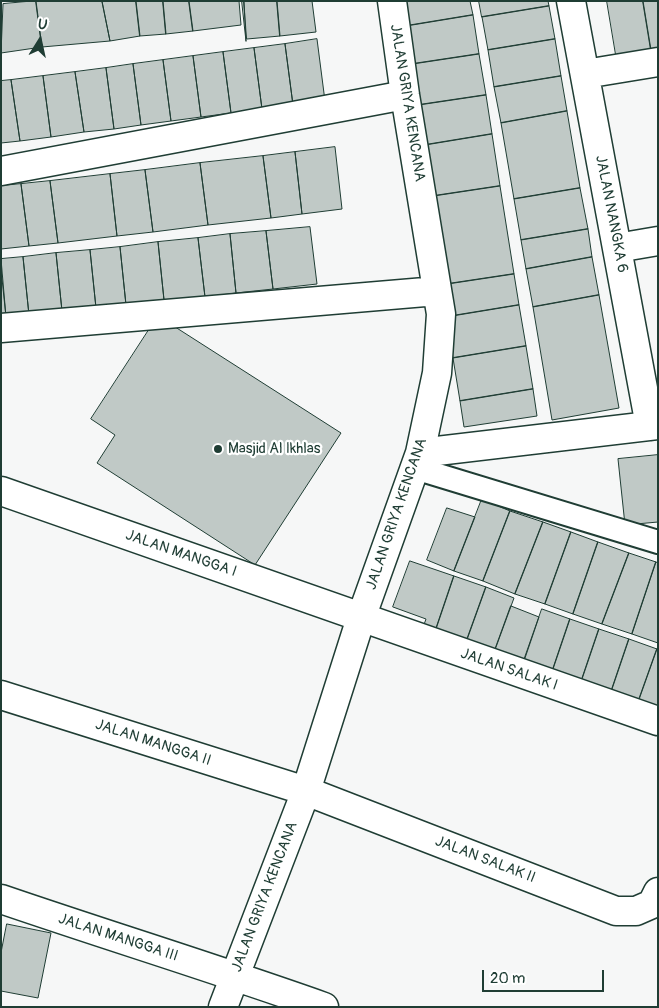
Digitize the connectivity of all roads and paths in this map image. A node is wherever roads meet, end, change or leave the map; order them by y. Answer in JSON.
{"nodes":[{"id":1,"x":392,"y":1,"type":"edge"},
{"id":2,"x":571,"y":1,"type":"edge"},
{"id":3,"x":658,"y":62,"type":"edge"},
{"id":4,"x":585,"y":74,"type":"junction"},
{"id":5,"x":405,"y":96,"type":"junction"},
{"id":6,"x":1,"y":171,"type":"edge"},
{"id":7,"x":658,"y":241,"type":"edge"},
{"id":8,"x":617,"y":248,"type":"junction"},
{"id":9,"x":436,"y":291,"type":"junction"},
{"id":10,"x":1,"y":328,"type":"edge"},
{"id":11,"x":654,"y":426,"type":"edge"},
{"id":12,"x":418,"y":461,"type":"junction"},
{"id":13,"x":1,"y":490,"type":"edge"},
{"id":14,"x":658,"y":542,"type":"edge"},
{"id":15,"x":361,"y":618,"type":"junction"},
{"id":16,"x":1,"y":695,"type":"edge"},
{"id":17,"x":658,"y":722,"type":"edge"},
{"id":18,"x":306,"y":791,"type":"junction"},
{"id":19,"x":658,"y":892,"type":"edge"},
{"id":20,"x":1,"y":900,"type":"edge"},
{"id":21,"x":235,"y":975,"type":"junction"},
{"id":22,"x":223,"y":1007,"type":"edge"},
{"id":23,"x":324,"y":1007,"type":"edge"}],
"edges":[{"from":1,"to":5,"type":"street","name":"JALAN GRIYA KENCANA"},
{"from":2,"to":4,"type":"street","name":"JALAN NANGKA 6"},
{"from":3,"to":4,"type":"street"},
{"from":4,"to":8,"type":"street","name":"JALAN NANGKA 6"},
{"from":5,"to":6,"type":"street"},
{"from":5,"to":9,"type":"street","name":"JALAN GRIYA KENCANA"},
{"from":7,"to":8,"type":"street"},
{"from":8,"to":11,"type":"street","name":"JALAN NANGKA 6"},
{"from":9,"to":10,"type":"street"},
{"from":9,"to":12,"type":"street","name":"JALAN GRIYA KENCANA"},
{"from":11,"to":12,"type":"street"},
{"from":12,"to":14,"type":"lane"},
{"from":12,"to":15,"type":"street","name":"JALAN GRIYA KENCANA"},
{"from":13,"to":15,"type":"street","name":"JALAN MANGGA I"},
{"from":15,"to":17,"type":"street","name":"JALAN SALAK I"},
{"from":15,"to":18,"type":"street","name":"JALAN GRIYA KENCANA"},
{"from":16,"to":18,"type":"street","name":"JALAN MANGGA II"},
{"from":18,"to":19,"type":"street","name":"JALAN SALAK II"},
{"from":18,"to":21,"type":"street","name":"JALAN GRIYA KENCANA"},
{"from":20,"to":21,"type":"street","name":"JALAN MANGGA III"},
{"from":21,"to":22,"type":"street","name":"JALAN GRIYA KENCANA"},
{"from":21,"to":23,"type":"street","name":"JALAN MANGGA III"}]}
